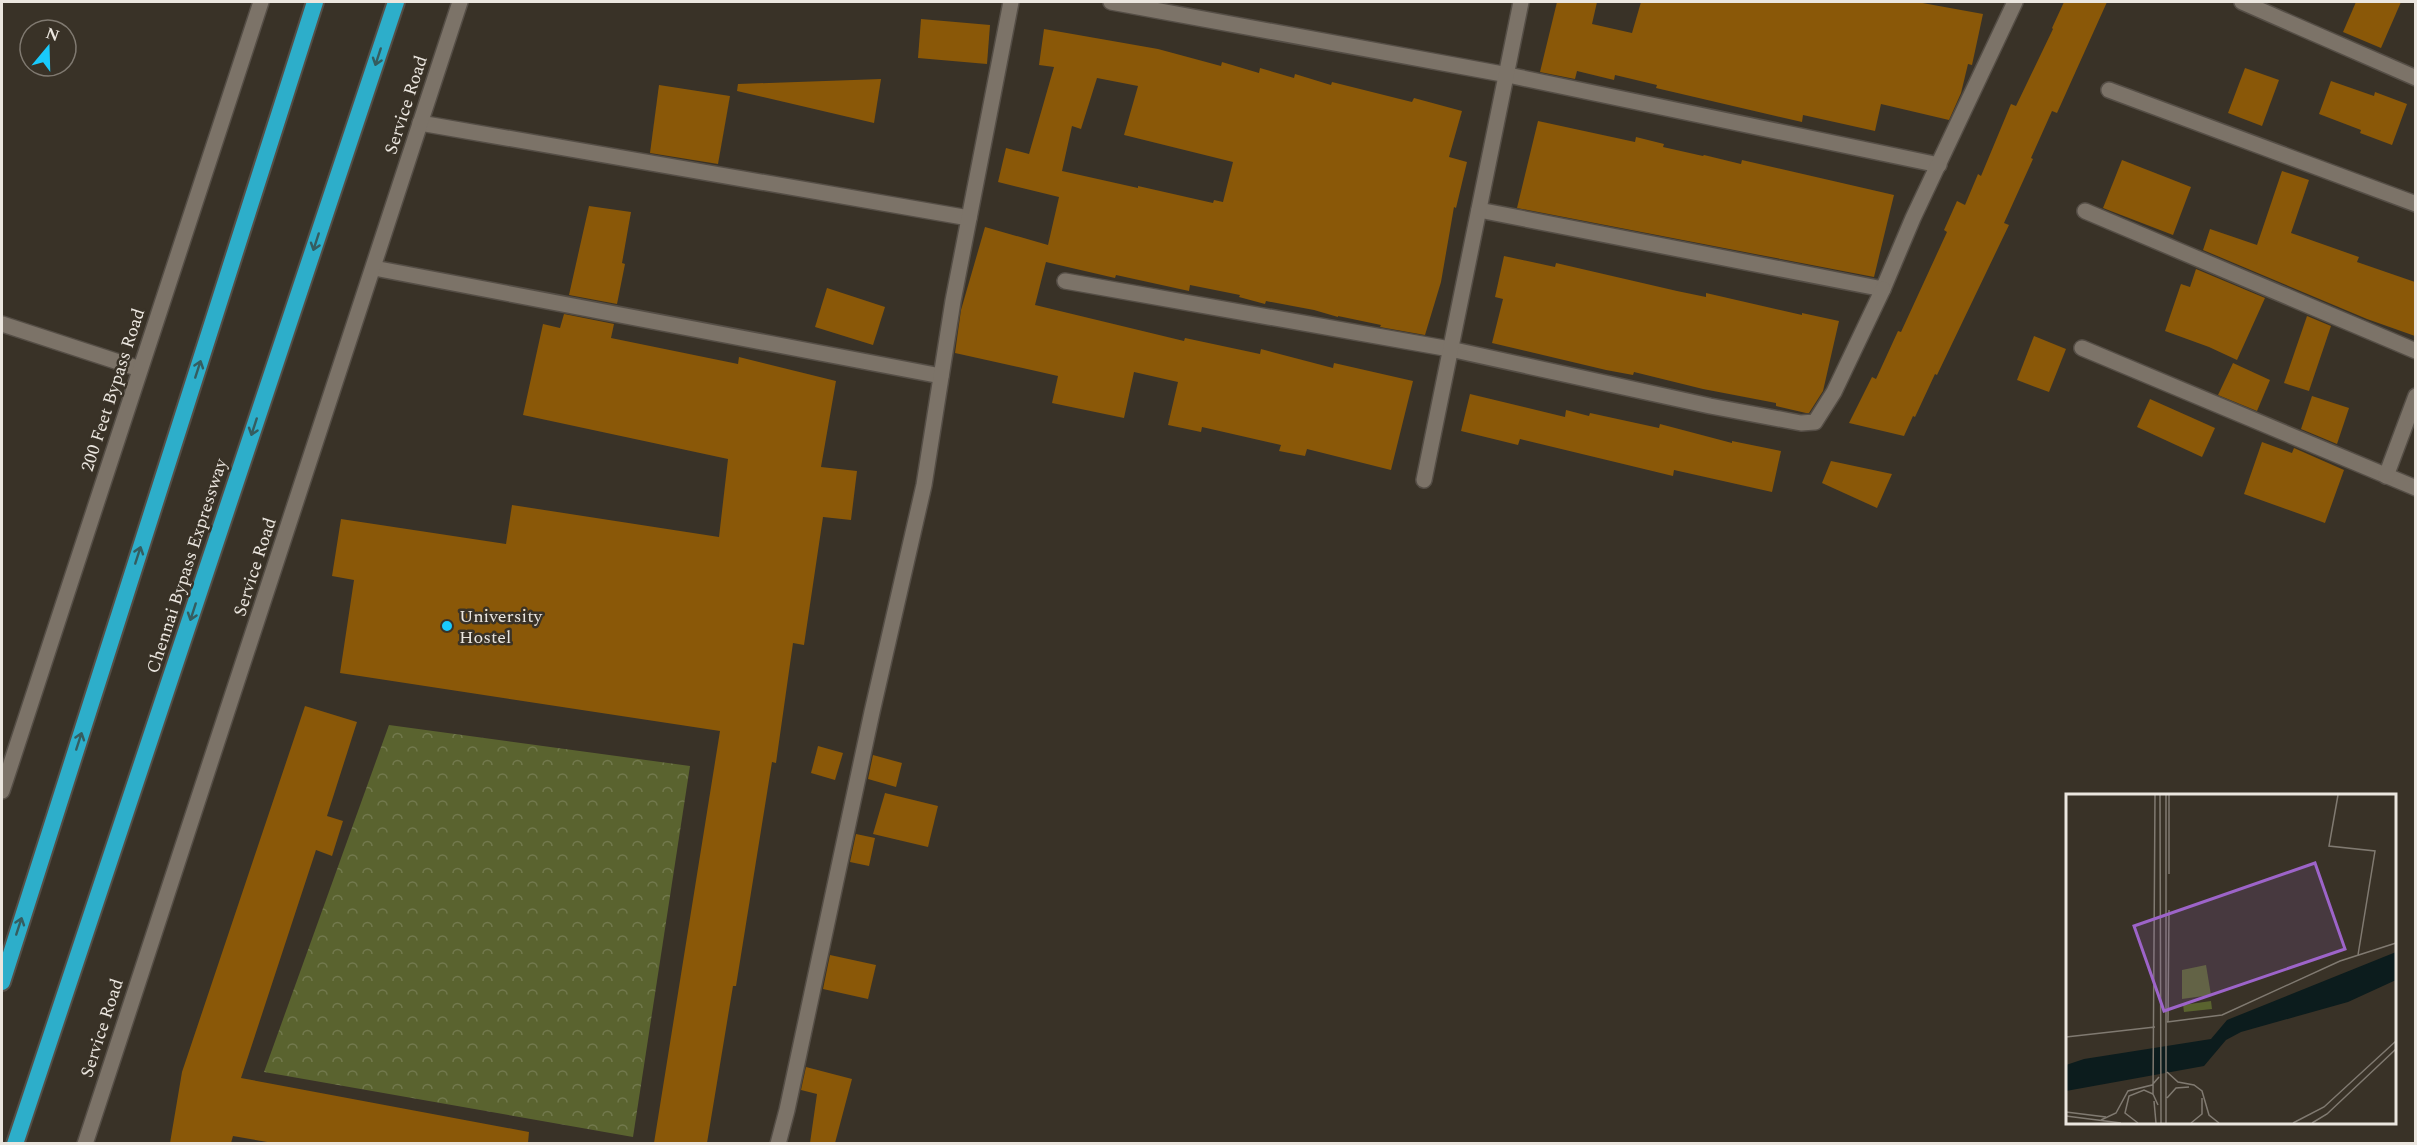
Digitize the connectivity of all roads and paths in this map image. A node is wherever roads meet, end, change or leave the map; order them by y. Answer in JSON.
{"nodes":[{"id":1,"x":261,"y":2,"type":"edge"},
{"id":2,"x":315,"y":2,"type":"edge"},
{"id":3,"x":396,"y":2,"type":"edge"},
{"id":4,"x":460,"y":2,"type":"edge"},
{"id":5,"x":1011,"y":2,"type":"edge"},
{"id":6,"x":1111,"y":2,"type":"edge"},
{"id":7,"x":1521,"y":2,"type":"edge"},
{"id":8,"x":2016,"y":2,"type":"edge"},
{"id":9,"x":2242,"y":2,"type":"edge"},
{"id":10,"x":1508,"y":75,"type":"junction"},
{"id":11,"x":2415,"y":78,"type":"edge"},
{"id":12,"x":2109,"y":90,"type":"dead end"},
{"id":13,"x":420,"y":123,"type":"junction"},
{"id":14,"x":1939,"y":165,"type":"junction"},
{"id":15,"x":2415,"y":204,"type":"edge"},
{"id":16,"x":1479,"y":210,"type":"junction"},
{"id":17,"x":2085,"y":211,"type":"dead end"},
{"id":18,"x":969,"y":218,"type":"junction"},
{"id":19,"x":374,"y":268,"type":"junction"},
{"id":20,"x":1065,"y":282,"type":"dead end"},
{"id":21,"x":1883,"y":290,"type":"junction"},
{"id":22,"x":2,"y":324,"type":"edge"},
{"id":23,"x":2082,"y":348,"type":"dead end"},
{"id":24,"x":1450,"y":349,"type":"junction"},
{"id":25,"x":2415,"y":351,"type":"edge"},
{"id":26,"x":141,"y":369,"type":"junction"},
{"id":27,"x":941,"y":376,"type":"junction"},
{"id":28,"x":2415,"y":396,"type":"edge"},
{"id":29,"x":2386,"y":476,"type":"junction"},
{"id":30,"x":1424,"y":480,"type":"dead end"},
{"id":31,"x":2415,"y":488,"type":"edge"},
{"id":32,"x":2,"y":791,"type":"edge"},
{"id":33,"x":2,"y":982,"type":"edge"},
{"id":34,"x":15,"y":1143,"type":"edge"},
{"id":35,"x":85,"y":1143,"type":"edge"},
{"id":36,"x":778,"y":1143,"type":"edge"}],
"edges":[{"from":1,"to":26,"type":"street","name":"200 Feet Bypass Road"},
{"from":33,"to":2,"type":"highway","one_way":true},
{"from":3,"to":34,"type":"highway","name":"Chennai Bypass Expressway","one_way":true},
{"from":4,"to":13,"type":"street","name":"Service Road"},
{"from":5,"to":18,"type":"street"},
{"from":6,"to":10,"type":"street"},
{"from":7,"to":10,"type":"street"},
{"from":8,"to":14,"type":"street"},
{"from":9,"to":11,"type":"street"},
{"from":10,"to":14,"type":"street"},
{"from":10,"to":16,"type":"street"},
{"from":12,"to":15,"type":"street"},
{"from":13,"to":18,"type":"street"},
{"from":13,"to":19,"type":"street","name":"Service Road"},
{"from":14,"to":21,"type":"street"},
{"from":16,"to":21,"type":"street"},
{"from":16,"to":24,"type":"street"},
{"from":17,"to":25,"type":"street"},
{"from":18,"to":27,"type":"street"},
{"from":19,"to":27,"type":"street"},
{"from":19,"to":35,"type":"street","name":"Service Road"},
{"from":20,"to":24,"type":"street"},
{"from":21,"to":24,"type":"street"},
{"from":22,"to":26,"type":"street"},
{"from":23,"to":29,"type":"street"},
{"from":24,"to":30,"type":"street"},
{"from":26,"to":32,"type":"street","name":"200 Feet Bypass Road"},
{"from":27,"to":36,"type":"street"},
{"from":28,"to":29,"type":"street"},
{"from":29,"to":31,"type":"street"}]}
